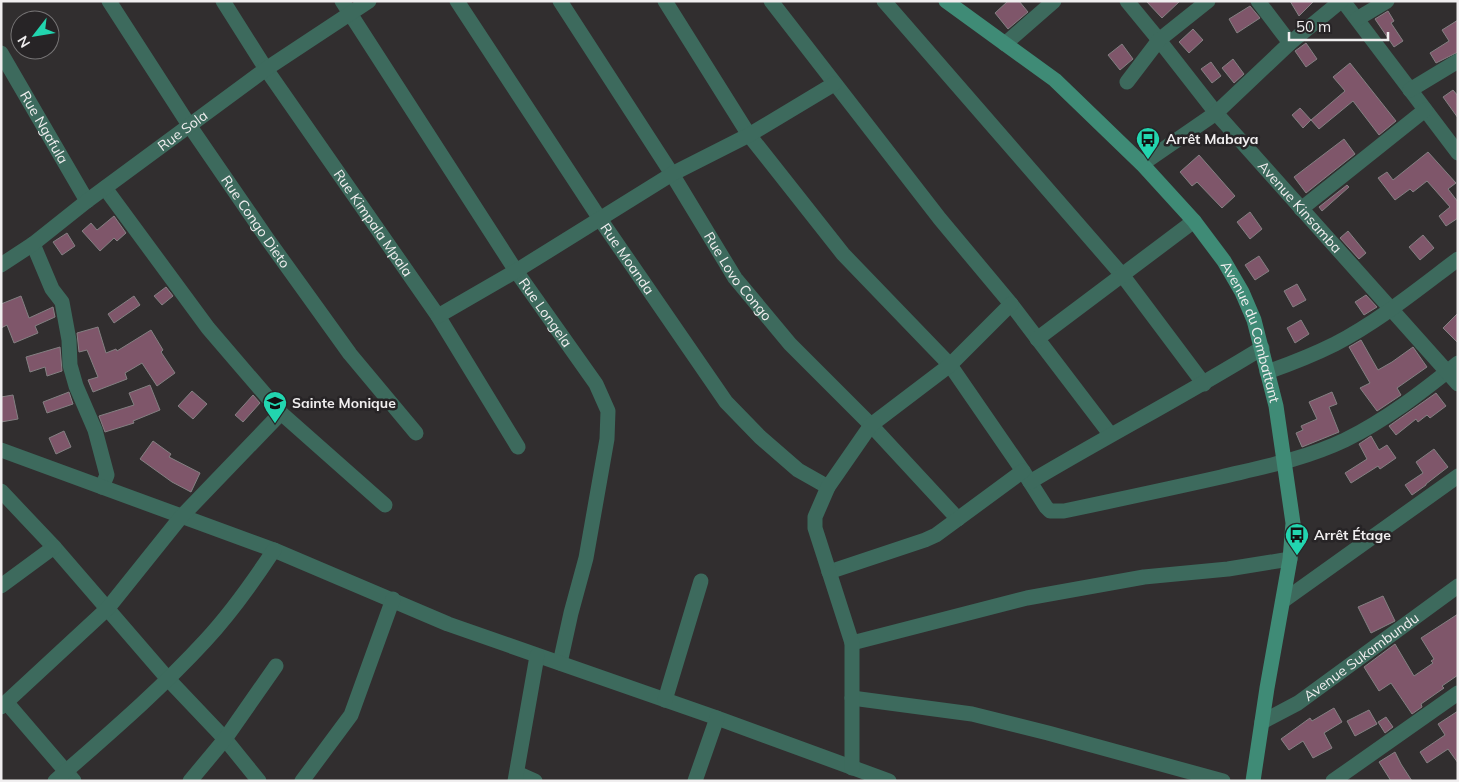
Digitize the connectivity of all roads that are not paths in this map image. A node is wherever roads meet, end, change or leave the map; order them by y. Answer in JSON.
{"nodes":[{"id":1,"x":109,"y":1,"type":"edge"},
{"id":2,"x":223,"y":1,"type":"edge"},
{"id":3,"x":342,"y":1,"type":"edge"},
{"id":4,"x":369,"y":1,"type":"edge"},
{"id":5,"x":457,"y":1,"type":"edge"},
{"id":6,"x":560,"y":1,"type":"edge"},
{"id":7,"x":666,"y":1,"type":"edge"},
{"id":8,"x":771,"y":1,"type":"edge"},
{"id":9,"x":884,"y":1,"type":"edge"},
{"id":10,"x":946,"y":1,"type":"edge"},
{"id":11,"x":1054,"y":1,"type":"edge"},
{"id":12,"x":1127,"y":1,"type":"edge"},
{"id":13,"x":1208,"y":1,"type":"edge"},
{"id":14,"x":1258,"y":1,"type":"edge"},
{"id":15,"x":1342,"y":1,"type":"edge"},
{"id":16,"x":1387,"y":1,"type":"edge"},
{"id":17,"x":350,"y":14,"type":"junction"},
{"id":18,"x":1357,"y":19,"type":"junction"},
{"id":19,"x":1159,"y":40,"type":"junction"},
{"id":20,"x":1290,"y":43,"type":"junction"},
{"id":21,"x":1005,"y":44,"type":"junction"},
{"id":22,"x":1,"y":54,"type":"edge"},
{"id":23,"x":1458,"y":61,"type":"edge"},
{"id":24,"x":266,"y":69,"type":"junction"},
{"id":25,"x":1127,"y":82,"type":"dead end"},
{"id":26,"x":834,"y":84,"type":"junction"},
{"id":27,"x":1410,"y":90,"type":"junction"},
{"id":28,"x":1425,"y":110,"type":"junction"},
{"id":29,"x":1216,"y":113,"type":"junction"},
{"id":30,"x":189,"y":125,"type":"junction"},
{"id":31,"x":749,"y":135,"type":"junction"},
{"id":32,"x":1458,"y":153,"type":"edge"},
{"id":33,"x":1142,"y":164,"type":"junction"},
{"id":34,"x":672,"y":174,"type":"junction"},
{"id":35,"x":105,"y":188,"type":"junction"},
{"id":36,"x":87,"y":201,"type":"junction"},
{"id":37,"x":1301,"y":209,"type":"junction"},
{"id":38,"x":600,"y":219,"type":"junction"},
{"id":39,"x":1194,"y":221,"type":"junction"},
{"id":40,"x":33,"y":244,"type":"junction"},
{"id":41,"x":1458,"y":259,"type":"edge"},
{"id":42,"x":2,"y":262,"type":"edge"},
{"id":43,"x":516,"y":271,"type":"junction"},
{"id":44,"x":1123,"y":276,"type":"junction"},
{"id":45,"x":1011,"y":304,"type":"junction"},
{"id":46,"x":1391,"y":309,"type":"junction"},
{"id":47,"x":438,"y":316,"type":"junction"},
{"id":48,"x":1037,"y":339,"type":"junction"},
{"id":49,"x":1262,"y":348,"type":"junction"},
{"id":50,"x":950,"y":365,"type":"junction"},
{"id":51,"x":1452,"y":368,"type":"edge"},
{"id":52,"x":1267,"y":372,"type":"junction"},
{"id":53,"x":1204,"y":384,"type":"junction"},
{"id":54,"x":1458,"y":384,"type":"edge"},
{"id":55,"x":281,"y":413,"type":"junction"},
{"id":56,"x":871,"y":425,"type":"junction"},
{"id":57,"x":416,"y":433,"type":"dead end"},
{"id":58,"x":1110,"y":434,"type":"junction"},
{"id":59,"x":518,"y":447,"type":"dead end"},
{"id":60,"x":1,"y":450,"type":"edge"},
{"id":61,"x":1284,"y":463,"type":"junction"},
{"id":62,"x":1458,"y":476,"type":"edge"},
{"id":63,"x":1027,"y":477,"type":"junction"},
{"id":64,"x":102,"y":487,"type":"junction"},
{"id":65,"x":828,"y":488,"type":"junction"},
{"id":66,"x":1,"y":491,"type":"edge"},
{"id":67,"x":385,"y":504,"type":"dead end"},
{"id":68,"x":181,"y":518,"type":"junction"},
{"id":69,"x":958,"y":519,"type":"junction"},
{"id":70,"x":54,"y":547,"type":"junction"},
{"id":71,"x":274,"y":550,"type":"junction"},
{"id":72,"x":1290,"y":559,"type":"junction"},
{"id":73,"x":829,"y":572,"type":"junction"},
{"id":74,"x":701,"y":581,"type":"dead end"},
{"id":75,"x":1,"y":586,"type":"edge"},
{"id":76,"x":1458,"y":586,"type":"edge"},
{"id":77,"x":393,"y":599,"type":"junction"},
{"id":78,"x":1283,"y":602,"type":"junction"},
{"id":79,"x":108,"y":608,"type":"junction"},
{"id":80,"x":852,"y":643,"type":"junction"},
{"id":81,"x":537,"y":656,"type":"junction"},
{"id":82,"x":560,"y":663,"type":"junction"},
{"id":83,"x":276,"y":666,"type":"dead end"},
{"id":84,"x":168,"y":679,"type":"junction"},
{"id":85,"x":1458,"y":693,"type":"edge"},
{"id":86,"x":852,"y":698,"type":"junction"},
{"id":87,"x":665,"y":700,"type":"junction"},
{"id":88,"x":4,"y":705,"type":"edge"},
{"id":89,"x":717,"y":718,"type":"junction"},
{"id":90,"x":1262,"y":722,"type":"junction"},
{"id":91,"x":225,"y":739,"type":"junction"},
{"id":92,"x":852,"y":768,"type":"junction"},
{"id":93,"x":516,"y":777,"type":"edge"},
{"id":94,"x":65,"y":778,"type":"edge"},
{"id":95,"x":190,"y":781,"type":"edge"},
{"id":96,"x":259,"y":781,"type":"edge"},
{"id":97,"x":302,"y":781,"type":"edge"},
{"id":98,"x":535,"y":781,"type":"edge"},
{"id":99,"x":695,"y":781,"type":"edge"},
{"id":100,"x":889,"y":781,"type":"edge"},
{"id":101,"x":1223,"y":781,"type":"edge"},
{"id":102,"x":1253,"y":781,"type":"edge"},
{"id":103,"x":1333,"y":781,"type":"edge"}],
"edges":[{"from":1,"to":30,"type":"street","name":"Rue Congo Dieto"},
{"from":2,"to":24,"type":"street","name":"Rue Kimpala Mpala"},
{"from":3,"to":17,"type":"street","name":"Rue Longela"},
{"from":4,"to":17,"type":"street","name":"Rue Sola"},
{"from":5,"to":38,"type":"street","name":"Rue Moanda"},
{"from":6,"to":34,"type":"street","name":"Rue Lovo Congo"},
{"from":7,"to":31,"type":"street"},
{"from":8,"to":26,"type":"street"},
{"from":9,"to":44,"type":"street"},
{"from":10,"to":21,"type":"street","name":"Avenue du Combattant"},
{"from":11,"to":21,"type":"street"},
{"from":12,"to":19,"type":"street","name":"Avenue Kinsamba"},
{"from":13,"to":19,"type":"street"},
{"from":14,"to":20,"type":"street"},
{"from":15,"to":18,"type":"street"},
{"from":15,"to":20,"type":"street"},
{"from":16,"to":18,"type":"street"},
{"from":17,"to":24,"type":"street","name":"Rue Sola"},
{"from":17,"to":43,"type":"street","name":"Rue Longela"},
{"from":18,"to":27,"type":"street"},
{"from":19,"to":25,"type":"street"},
{"from":19,"to":29,"type":"street","name":"Avenue Kinsamba"},
{"from":20,"to":29,"type":"street"},
{"from":21,"to":33,"type":"street","name":"Avenue du Combattant"},
{"from":22,"to":36,"type":"street","name":"Rue Ngafula"},
{"from":23,"to":27,"type":"street"},
{"from":24,"to":30,"type":"street","name":"Rue Sola"},
{"from":24,"to":47,"type":"street","name":"Rue Kimpala Mpala"},
{"from":26,"to":31,"type":"street"},
{"from":26,"to":45,"type":"street"},
{"from":27,"to":28,"type":"street"},
{"from":28,"to":32,"type":"street"},
{"from":28,"to":37,"type":"street"},
{"from":29,"to":33,"type":"street"},
{"from":29,"to":37,"type":"street","name":"Avenue Kinsamba"},
{"from":30,"to":35,"type":"street","name":"Rue Sola"},
{"from":30,"to":57,"type":"street","name":"Rue Congo Dieto"},
{"from":31,"to":34,"type":"street"},
{"from":31,"to":50,"type":"street"},
{"from":33,"to":39,"type":"street","name":"Avenue du Combattant"},
{"from":34,"to":38,"type":"street"},
{"from":34,"to":56,"type":"street","name":"Rue Lovo Congo"},
{"from":35,"to":36,"type":"street","name":"Rue Sola"},
{"from":35,"to":55,"type":"street"},
{"from":36,"to":40,"type":"street","name":"Rue Sola"},
{"from":37,"to":46,"type":"street","name":"Avenue Kinsamba"},
{"from":38,"to":43,"type":"street"},
{"from":38,"to":65,"type":"street","name":"Rue Moanda"},
{"from":39,"to":44,"type":"street"},
{"from":39,"to":49,"type":"street","name":"Avenue du Combattant"},
{"from":40,"to":42,"type":"street","name":"Rue Sola"},
{"from":40,"to":64,"type":"street"},
{"from":41,"to":46,"type":"street"},
{"from":43,"to":47,"type":"street"},
{"from":43,"to":82,"type":"street","name":"Rue Longela"},
{"from":44,"to":48,"type":"street"},
{"from":44,"to":53,"type":"street"},
{"from":45,"to":48,"type":"street"},
{"from":45,"to":50,"type":"street"},
{"from":46,"to":51,"type":"street","name":"Avenue Kinsamba"},
{"from":46,"to":52,"type":"street"},
{"from":47,"to":59,"type":"street","name":"Rue Kimpala Mpala"},
{"from":48,"to":58,"type":"street"},
{"from":49,"to":52,"type":"street","name":"Avenue du Combattant"},
{"from":49,"to":53,"type":"street"},
{"from":50,"to":56,"type":"street"},
{"from":50,"to":63,"type":"street"},
{"from":51,"to":54,"type":"street","name":"Avenue Kinsamba"},
{"from":51,"to":61,"type":"street"},
{"from":52,"to":61,"type":"street","name":"Avenue du Combattant"},
{"from":53,"to":58,"type":"street"},
{"from":55,"to":67,"type":"street"},
{"from":55,"to":68,"type":"street"},
{"from":56,"to":65,"type":"street"},
{"from":56,"to":69,"type":"street","name":"Rue Lovo Congo"},
{"from":58,"to":63,"type":"street"},
{"from":60,"to":64,"type":"street"},
{"from":61,"to":63,"type":"street"},
{"from":61,"to":72,"type":"street","name":"Avenue du Combattant"},
{"from":62,"to":78,"type":"street"},
{"from":63,"to":69,"type":"street"},
{"from":64,"to":68,"type":"street"},
{"from":65,"to":73,"type":"street"},
{"from":66,"to":70,"type":"street"},
{"from":68,"to":71,"type":"street"},
{"from":68,"to":79,"type":"street"},
{"from":69,"to":73,"type":"street"},
{"from":70,"to":75,"type":"street"},
{"from":70,"to":79,"type":"street"},
{"from":71,"to":77,"type":"street"},
{"from":71,"to":84,"type":"street"},
{"from":72,"to":78,"type":"street","name":"Avenue du Combattant"},
{"from":72,"to":80,"type":"street"},
{"from":73,"to":80,"type":"street"},
{"from":74,"to":87,"type":"street"},
{"from":76,"to":90,"type":"street","name":"Avenue Sukambundu"},
{"from":77,"to":81,"type":"street"},
{"from":77,"to":97,"type":"street"},
{"from":78,"to":90,"type":"street","name":"Avenue du Combattant"},
{"from":79,"to":84,"type":"street"},
{"from":79,"to":88,"type":"street"},
{"from":80,"to":86,"type":"street"},
{"from":81,"to":82,"type":"street"},
{"from":81,"to":93,"type":"street"},
{"from":82,"to":87,"type":"street"},
{"from":83,"to":91,"type":"street"},
{"from":84,"to":91,"type":"street"},
{"from":84,"to":94,"type":"street"},
{"from":85,"to":103,"type":"street"},
{"from":86,"to":92,"type":"street"},
{"from":86,"to":101,"type":"street"},
{"from":87,"to":89,"type":"street"},
{"from":88,"to":94,"type":"street"},
{"from":89,"to":92,"type":"street"},
{"from":89,"to":99,"type":"street"},
{"from":90,"to":102,"type":"street","name":"Avenue du Combattant"},
{"from":91,"to":95,"type":"street"},
{"from":91,"to":96,"type":"street"},
{"from":92,"to":100,"type":"street"},
{"from":93,"to":98,"type":"street"}]}
